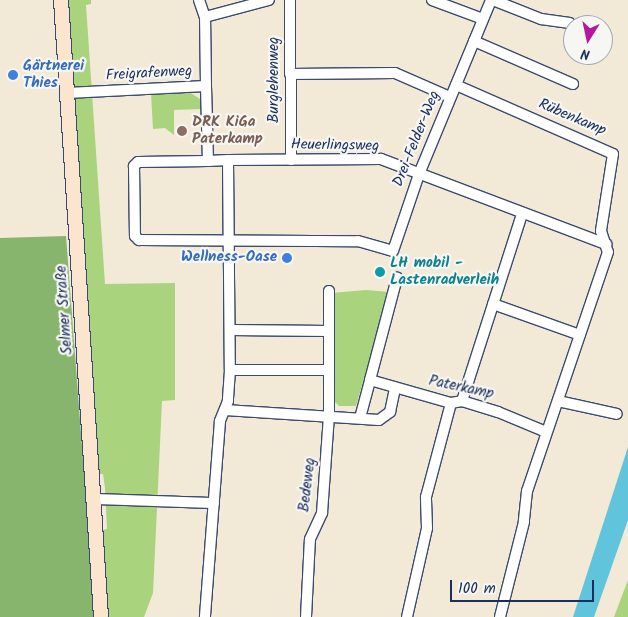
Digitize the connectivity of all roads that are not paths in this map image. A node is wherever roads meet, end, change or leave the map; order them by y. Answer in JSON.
{"nodes":[{"id":1,"x":61,"y":0,"type":"edge"},
{"id":2,"x":200,"y":0,"type":"edge"},
{"id":3,"x":269,"y":0,"type":"edge"},
{"id":4,"x":290,"y":0,"type":"edge"},
{"id":5,"x":432,"y":0,"type":"edge"},
{"id":6,"x":492,"y":0,"type":"edge"},
{"id":7,"x":205,"y":17,"type":"junction"},
{"id":8,"x":483,"y":20,"type":"junction"},
{"id":9,"x":563,"y":22,"type":"edge"},
{"id":10,"x":474,"y":41,"type":"junction"},
{"id":11,"x":290,"y":74,"type":"junction"},
{"id":12,"x":573,"y":84,"type":"dead end"},
{"id":13,"x":456,"y":85,"type":"junction"},
{"id":14,"x":206,"y":86,"type":"junction"},
{"id":15,"x":67,"y":93,"type":"junction"},
{"id":16,"x":450,"y":97,"type":"junction"},
{"id":17,"x":208,"y":160,"type":"junction"},
{"id":18,"x":228,"y":160,"type":"junction"},
{"id":19,"x":291,"y":160,"type":"junction"},
{"id":20,"x":419,"y":174,"type":"junction"},
{"id":21,"x":522,"y":214,"type":"junction"},
{"id":22,"x":229,"y":241,"type":"junction"},
{"id":23,"x":606,"y":244,"type":"junction"},
{"id":24,"x":397,"y":278,"type":"dead end"},
{"id":25,"x":329,"y":291,"type":"dead end"},
{"id":26,"x":493,"y":304,"type":"junction"},
{"id":27,"x":230,"y":330,"type":"junction"},
{"id":28,"x":329,"y":331,"type":"junction"},
{"id":29,"x":580,"y":335,"type":"junction"},
{"id":30,"x":230,"y":370,"type":"junction"},
{"id":31,"x":329,"y":370,"type":"junction"},
{"id":32,"x":370,"y":380,"type":"junction"},
{"id":33,"x":396,"y":388,"type":"junction"},
{"id":34,"x":462,"y":401,"type":"junction"},
{"id":35,"x":558,"y":401,"type":"junction"},
{"id":36,"x":450,"y":403,"type":"junction"},
{"id":37,"x":225,"y":410,"type":"junction"},
{"id":38,"x":617,"y":414,"type":"dead end"},
{"id":39,"x":329,"y":415,"type":"junction"},
{"id":40,"x":360,"y":418,"type":"junction"},
{"id":41,"x":546,"y":432,"type":"junction"},
{"id":42,"x":94,"y":499,"type":"junction"},
{"id":43,"x":214,"y":503,"type":"junction"},
{"id":44,"x":102,"y":617,"type":"edge"},
{"id":45,"x":205,"y":617,"type":"edge"},
{"id":46,"x":306,"y":617,"type":"edge"},
{"id":47,"x":407,"y":617,"type":"edge"},
{"id":48,"x":500,"y":617,"type":"edge"}],
"edges":[{"from":1,"to":15,"type":"main road","name":"Selmer Straße"},
{"from":2,"to":7,"type":"street"},
{"from":3,"to":7,"type":"street"},
{"from":4,"to":11,"type":"street","name":"Burglehenweg"},
{"from":5,"to":8,"type":"street"},
{"from":6,"to":8,"type":"street","name":"Drei-Felder-Weg"},
{"from":6,"to":9,"type":"street","name":"Drei-Felder-Weg"},
{"from":7,"to":14,"type":"street"},
{"from":8,"to":10,"type":"street","name":"Drei-Felder-Weg"},
{"from":10,"to":12,"type":"street"},
{"from":10,"to":13,"type":"street","name":"Drei-Felder-Weg"},
{"from":11,"to":16,"type":"street"},
{"from":11,"to":19,"type":"street","name":"Burglehenweg"},
{"from":13,"to":16,"type":"street","name":"Drei-Felder-Weg"},
{"from":13,"to":23,"type":"street","name":"Rübenkamp"},
{"from":14,"to":15,"type":"street","name":"Freigrafenweg"},
{"from":14,"to":17,"type":"street","name":"Freigrafenweg"},
{"from":15,"to":42,"type":"main road","name":"Selmer Straße"},
{"from":16,"to":20,"type":"street","name":"Drei-Felder-Weg"},
{"from":17,"to":18,"type":"street"},
{"from":17,"to":22,"type":"street"},
{"from":18,"to":19,"type":"street","name":"Heuerlingsweg"},
{"from":18,"to":22,"type":"street"},
{"from":19,"to":20,"type":"street","name":"Heuerlingsweg"},
{"from":20,"to":21,"type":"street","name":"Heuerlingsweg"},
{"from":20,"to":22,"type":"street","name":"Drei-Felder-Weg"},
{"from":21,"to":23,"type":"street","name":"Heuerlingsweg"},
{"from":21,"to":26,"type":"street"},
{"from":22,"to":27,"type":"street"},
{"from":23,"to":29,"type":"street","name":"Rübenkamp"},
{"from":24,"to":32,"type":"street"},
{"from":25,"to":28,"type":"street"},
{"from":26,"to":29,"type":"street"},
{"from":26,"to":34,"type":"street"},
{"from":27,"to":28,"type":"street"},
{"from":27,"to":30,"type":"street"},
{"from":28,"to":31,"type":"street"},
{"from":29,"to":35,"type":"street","name":"Rübenkamp"},
{"from":30,"to":31,"type":"street"},
{"from":30,"to":37,"type":"street"},
{"from":31,"to":39,"type":"street"},
{"from":32,"to":33,"type":"street","name":"Paterkamp"},
{"from":32,"to":40,"type":"street"},
{"from":33,"to":36,"type":"street","name":"Paterkamp"},
{"from":33,"to":40,"type":"street"},
{"from":34,"to":36,"type":"street","name":"Paterkamp"},
{"from":34,"to":41,"type":"street","name":"Paterkamp"},
{"from":35,"to":38,"type":"street"},
{"from":35,"to":41,"type":"street","name":"Rübenkamp"},
{"from":36,"to":47,"type":"street"},
{"from":37,"to":39,"type":"street"},
{"from":37,"to":43,"type":"street"},
{"from":39,"to":40,"type":"street"},
{"from":39,"to":46,"type":"street","name":"Bedeweg"},
{"from":41,"to":48,"type":"street","name":"Rübenkamp"},
{"from":42,"to":43,"type":"street"},
{"from":42,"to":44,"type":"main road","name":"Selmer Straße"},
{"from":43,"to":45,"type":"street"}]}
